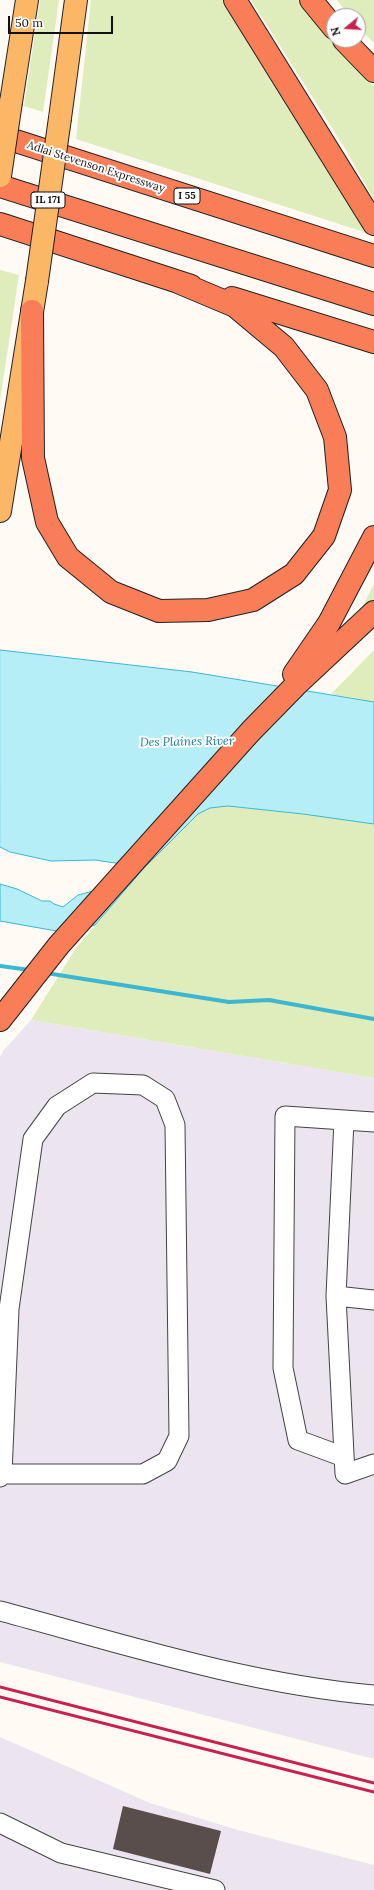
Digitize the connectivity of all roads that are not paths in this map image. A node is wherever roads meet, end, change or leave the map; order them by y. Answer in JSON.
{"nodes":[{"id":1,"x":27,"y":0,"type":"edge"},
{"id":2,"x":76,"y":0,"type":"edge"},
{"id":3,"x":235,"y":0,"type":"edge"},
{"id":4,"x":311,"y":0,"type":"edge"},
{"id":5,"x":326,"y":18,"type":"edge"},
{"id":6,"x":352,"y":48,"type":"edge"},
{"id":7,"x":374,"y":70,"type":"edge"},
{"id":8,"x":0,"y":136,"type":"edge"},
{"id":9,"x":0,"y":176,"type":"edge"},
{"id":10,"x":0,"y":186,"type":"edge"},
{"id":11,"x":373,"y":222,"type":"edge"},
{"id":12,"x":0,"y":224,"type":"edge"},
{"id":13,"x":374,"y":256,"type":"edge"},
{"id":14,"x":178,"y":282,"type":"junction"},
{"id":15,"x":374,"y":304,"type":"edge"},
{"id":16,"x":32,"y":311,"type":"junction"},
{"id":17,"x":374,"y":342,"type":"edge"},
{"id":18,"x":0,"y":512,"type":"edge"},
{"id":19,"x":374,"y":537,"type":"edge"},
{"id":20,"x":374,"y":612,"type":"edge"},
{"id":21,"x":251,"y":731,"type":"junction"},
{"id":22,"x":0,"y":1020,"type":"edge"},
{"id":23,"x":344,"y":1120,"type":"junction"},
{"id":24,"x":374,"y":1122,"type":"edge"},
{"id":25,"x":336,"y":1296,"type":"junction"},
{"id":26,"x":374,"y":1300,"type":"edge"},
{"id":27,"x":344,"y":1457,"type":"junction"},
{"id":28,"x":374,"y":1464,"type":"edge"},
{"id":29,"x":1,"y":1476,"type":"edge"},
{"id":30,"x":0,"y":1611,"type":"edge"},
{"id":31,"x":374,"y":1695,"type":"edge"},
{"id":32,"x":0,"y":1823,"type":"edge"},
{"id":33,"x":215,"y":1890,"type":"edge"}],
"edges":[{"from":1,"to":9,"type":"main road","bridge":true},
{"from":2,"to":16,"type":"main road","number":"IL 171","bridge":true},
{"from":3,"to":11,"type":"highway"},
{"from":4,"to":5,"type":"highway"},
{"from":6,"to":7,"type":"highway"},
{"from":8,"to":13,"type":"highway","name":"Adlai Stevenson Expressway","number":"I 55"},
{"from":10,"to":15,"type":"highway"},
{"from":12,"to":14,"type":"highway"},
{"from":14,"to":16,"type":"highway"},
{"from":14,"to":17,"type":"highway"},
{"from":16,"to":18,"type":"main road","number":"IL 171"},
{"from":19,"to":21,"type":"highway"},
{"from":20,"to":21,"type":"highway"},
{"from":21,"to":22,"type":"highway"},
{"from":23,"to":24,"type":"lane"},
{"from":23,"to":25,"type":"lane"},
{"from":23,"to":27,"type":"lane"},
{"from":25,"to":26,"type":"lane"},
{"from":25,"to":27,"type":"lane"},
{"from":27,"to":28,"type":"lane"},
{"from":29,"to":29,"type":"lane"},
{"from":30,"to":31,"type":"lane"},
{"from":32,"to":33,"type":"lane"}]}
